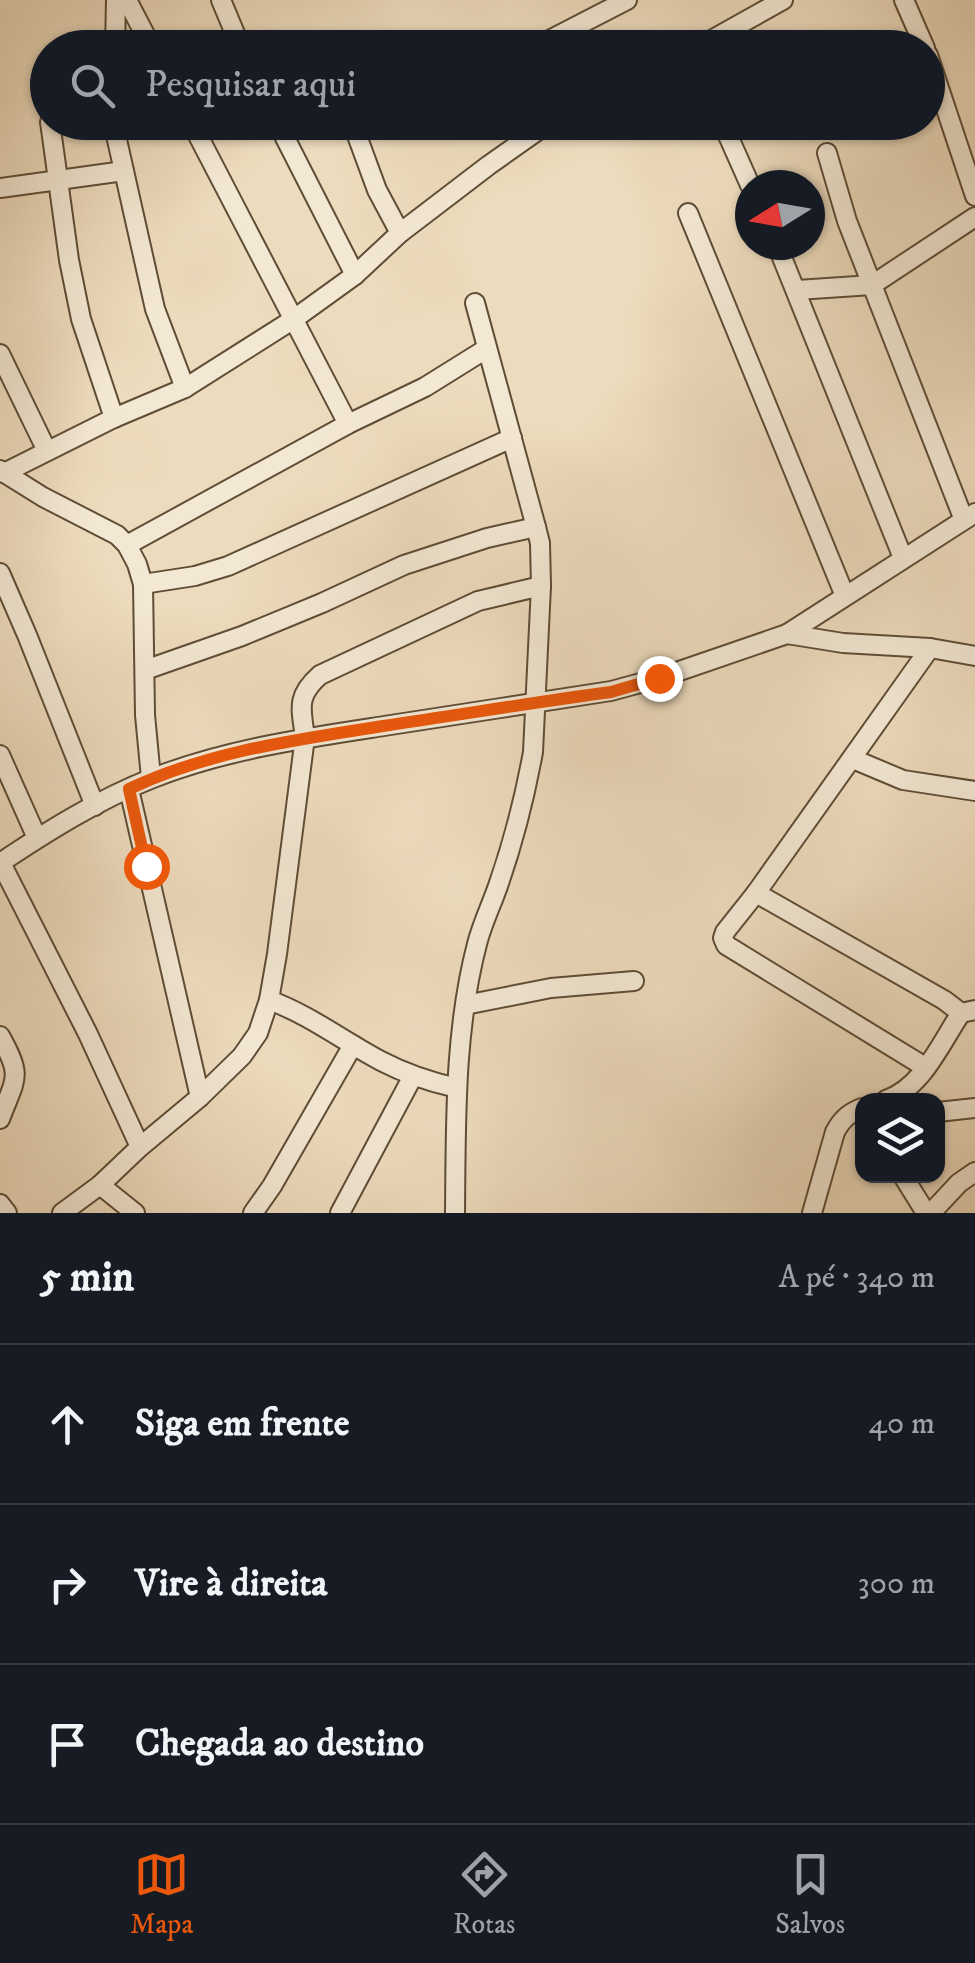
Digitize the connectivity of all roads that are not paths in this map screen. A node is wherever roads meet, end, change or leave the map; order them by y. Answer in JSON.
{"nodes":[{"id":1,"x":116,"y":0,"type":"edge"},
{"id":2,"x":128,"y":0,"type":"edge"},
{"id":3,"x":221,"y":0,"type":"edge"},
{"id":4,"x":627,"y":0,"type":"edge"},
{"id":5,"x":783,"y":0,"type":"edge"},
{"id":6,"x":904,"y":0,"type":"edge"},
{"id":7,"x":115,"y":30,"type":"edge"},
{"id":8,"x":143,"y":30,"type":"edge"},
{"id":9,"x":233,"y":30,"type":"edge"},
{"id":10,"x":569,"y":30,"type":"edge"},
{"id":11,"x":729,"y":30,"type":"edge"},
{"id":12,"x":916,"y":30,"type":"edge"},
{"id":13,"x":945,"y":92,"type":"edge"},
{"id":14,"x":52,"y":140,"type":"edge"},
{"id":15,"x":116,"y":140,"type":"edge"},
{"id":16,"x":201,"y":140,"type":"edge"},
{"id":17,"x":287,"y":140,"type":"edge"},
{"id":18,"x":359,"y":140,"type":"edge"},
{"id":19,"x":522,"y":140,"type":"edge"},
{"id":20,"x":730,"y":140,"type":"edge"},
{"id":21,"x":967,"y":140,"type":"edge"},
{"id":22,"x":827,"y":153,"type":"dead end"},
{"id":23,"x":743,"y":170,"type":"edge"},
{"id":24,"x":124,"y":171,"type":"junction"},
{"id":25,"x":58,"y":181,"type":"junction"},
{"id":26,"x":0,"y":188,"type":"edge"},
{"id":27,"x":975,"y":196,"type":"edge"},
{"id":28,"x":688,"y":213,"type":"dead end"},
{"id":29,"x":975,"y":216,"type":"edge"},
{"id":30,"x":400,"y":233,"type":"junction"},
{"id":31,"x":784,"y":260,"type":"edge"},
{"id":32,"x":355,"y":275,"type":"junction"},
{"id":33,"x":872,"y":285,"type":"junction"},
{"id":34,"x":797,"y":290,"type":"junction"},
{"id":35,"x":474,"y":303,"type":"dead end"},
{"id":36,"x":294,"y":318,"type":"junction"},
{"id":37,"x":486,"y":349,"type":"junction"},
{"id":38,"x":0,"y":354,"type":"edge"},
{"id":39,"x":185,"y":388,"type":"junction"},
{"id":40,"x":114,"y":418,"type":"junction"},
{"id":41,"x":348,"y":424,"type":"junction"},
{"id":42,"x":512,"y":438,"type":"junction"},
{"id":43,"x":47,"y":451,"type":"junction"},
{"id":44,"x":2,"y":472,"type":"edge"},
{"id":45,"x":970,"y":516,"type":"edge"},
{"id":46,"x":536,"y":527,"type":"junction"},
{"id":47,"x":127,"y":544,"type":"junction"},
{"id":48,"x":903,"y":558,"type":"junction"},
{"id":49,"x":0,"y":573,"type":"edge"},
{"id":50,"x":142,"y":584,"type":"junction"},
{"id":51,"x":541,"y":586,"type":"junction"},
{"id":52,"x":845,"y":596,"type":"junction"},
{"id":53,"x":787,"y":634,"type":"junction"},
{"id":54,"x":930,"y":648,"type":"junction"},
{"id":55,"x":975,"y":656,"type":"edge"},
{"id":56,"x":145,"y":670,"type":"junction"},
{"id":57,"x":536,"y":702,"type":"junction"},
{"id":58,"x":304,"y":738,"type":"junction"},
{"id":59,"x":0,"y":756,"type":"edge"},
{"id":60,"x":852,"y":759,"type":"junction"},
{"id":61,"x":151,"y":778,"type":"junction"},
{"id":62,"x":129,"y":789,"type":"junction"},
{"id":63,"x":975,"y":791,"type":"edge"},
{"id":64,"x":95,"y":806,"type":"junction"},
{"id":65,"x":37,"y":838,"type":"junction"},
{"id":66,"x":0,"y":863,"type":"edge"},
{"id":67,"x":756,"y":893,"type":"junction"},
{"id":68,"x":634,"y":981,"type":"dead end"},
{"id":69,"x":269,"y":1000,"type":"junction"},
{"id":70,"x":465,"y":1005,"type":"junction"},
{"id":71,"x":968,"y":1012,"type":"edge"},
{"id":72,"x":0,"y":1036,"type":"edge"},
{"id":73,"x":353,"y":1045,"type":"junction"},
{"id":74,"x":925,"y":1067,"type":"junction"},
{"id":75,"x":413,"y":1076,"type":"junction"},
{"id":76,"x":457,"y":1088,"type":"junction"},
{"id":77,"x":904,"y":1093,"type":"edge"},
{"id":78,"x":200,"y":1097,"type":"junction"},
{"id":79,"x":975,"y":1108,"type":"edge"},
{"id":80,"x":945,"y":1111,"type":"edge"},
{"id":81,"x":855,"y":1112,"type":"edge"},
{"id":82,"x":0,"y":1119,"type":"edge"},
{"id":83,"x":140,"y":1147,"type":"junction"},
{"id":84,"x":975,"y":1172,"type":"edge"},
{"id":85,"x":908,"y":1183,"type":"edge"},
{"id":86,"x":100,"y":1185,"type":"junction"},
{"id":87,"x":0,"y":1204,"type":"edge"},
{"id":88,"x":7,"y":1213,"type":"edge"},
{"id":89,"x":62,"y":1213,"type":"edge"},
{"id":90,"x":135,"y":1213,"type":"edge"},
{"id":91,"x":253,"y":1213,"type":"edge"},
{"id":92,"x":340,"y":1213,"type":"edge"},
{"id":93,"x":455,"y":1213,"type":"edge"},
{"id":94,"x":812,"y":1213,"type":"edge"},
{"id":95,"x":929,"y":1213,"type":"edge"}],
"edges":[{"from":1,"to":7,"type":"street"},
{"from":2,"to":8,"type":"street"},
{"from":3,"to":9,"type":"street"},
{"from":4,"to":10,"type":"street"},
{"from":5,"to":11,"type":"street"},
{"from":6,"to":12,"type":"street"},
{"from":13,"to":21,"type":"street"},
{"from":14,"to":25,"type":"street"},
{"from":15,"to":24,"type":"street"},
{"from":16,"to":36,"type":"street"},
{"from":17,"to":32,"type":"street"},
{"from":18,"to":30,"type":"street"},
{"from":19,"to":30,"type":"street"},
{"from":20,"to":23,"type":"street"},
{"from":21,"to":27,"type":"street"},
{"from":22,"to":33,"type":"street"},
{"from":24,"to":25,"type":"street"},
{"from":24,"to":39,"type":"street"},
{"from":25,"to":26,"type":"street"},
{"from":25,"to":40,"type":"street"},
{"from":28,"to":52,"type":"street"},
{"from":29,"to":33,"type":"street"},
{"from":30,"to":32,"type":"street"},
{"from":31,"to":34,"type":"street"},
{"from":32,"to":36,"type":"street"},
{"from":33,"to":34,"type":"street"},
{"from":33,"to":45,"type":"street"},
{"from":34,"to":48,"type":"street"},
{"from":35,"to":37,"type":"street"},
{"from":36,"to":39,"type":"street"},
{"from":36,"to":41,"type":"street"},
{"from":37,"to":41,"type":"street"},
{"from":37,"to":42,"type":"street"},
{"from":38,"to":43,"type":"street"},
{"from":39,"to":40,"type":"street"},
{"from":40,"to":43,"type":"street"},
{"from":41,"to":47,"type":"street"},
{"from":42,"to":46,"type":"street"},
{"from":42,"to":50,"type":"street"},
{"from":43,"to":44,"type":"street"},
{"from":44,"to":47,"type":"street"},
{"from":45,"to":48,"type":"street"},
{"from":46,"to":51,"type":"street"},
{"from":46,"to":56,"type":"street"},
{"from":47,"to":50,"type":"street"},
{"from":48,"to":52,"type":"street"},
{"from":49,"to":64,"type":"street"},
{"from":50,"to":56,"type":"street"},
{"from":51,"to":57,"type":"street"},
{"from":51,"to":58,"type":"street"},
{"from":52,"to":53,"type":"street"},
{"from":53,"to":54,"type":"street"},
{"from":53,"to":57,"type":"street"},
{"from":54,"to":55,"type":"street"},
{"from":54,"to":60,"type":"street"},
{"from":56,"to":61,"type":"street"},
{"from":57,"to":58,"type":"street"},
{"from":57,"to":70,"type":"street"},
{"from":58,"to":61,"type":"street"},
{"from":58,"to":69,"type":"street"},
{"from":59,"to":65,"type":"street"},
{"from":60,"to":63,"type":"street"},
{"from":60,"to":67,"type":"street"},
{"from":61,"to":62,"type":"street"},
{"from":62,"to":64,"type":"street"},
{"from":62,"to":78,"type":"street"},
{"from":64,"to":65,"type":"street"},
{"from":65,"to":66,"type":"street"},
{"from":66,"to":83,"type":"street"},
{"from":67,"to":71,"type":"street"},
{"from":67,"to":74,"type":"street"},
{"from":68,"to":70,"type":"street"},
{"from":69,"to":73,"type":"street"},
{"from":69,"to":78,"type":"street"},
{"from":70,"to":76,"type":"street"},
{"from":71,"to":74,"type":"street"},
{"from":72,"to":82,"type":"street"},
{"from":73,"to":75,"type":"street"},
{"from":73,"to":91,"type":"street"},
{"from":74,"to":77,"type":"street"},
{"from":75,"to":76,"type":"street"},
{"from":75,"to":92,"type":"street"},
{"from":76,"to":93,"type":"street"},
{"from":78,"to":83,"type":"street"},
{"from":79,"to":80,"type":"street"},
{"from":81,"to":94,"type":"street"},
{"from":83,"to":86,"type":"street"},
{"from":84,"to":95,"type":"street"},
{"from":85,"to":95,"type":"street"},
{"from":86,"to":89,"type":"street"},
{"from":86,"to":90,"type":"street"},
{"from":87,"to":88,"type":"street"}]}
